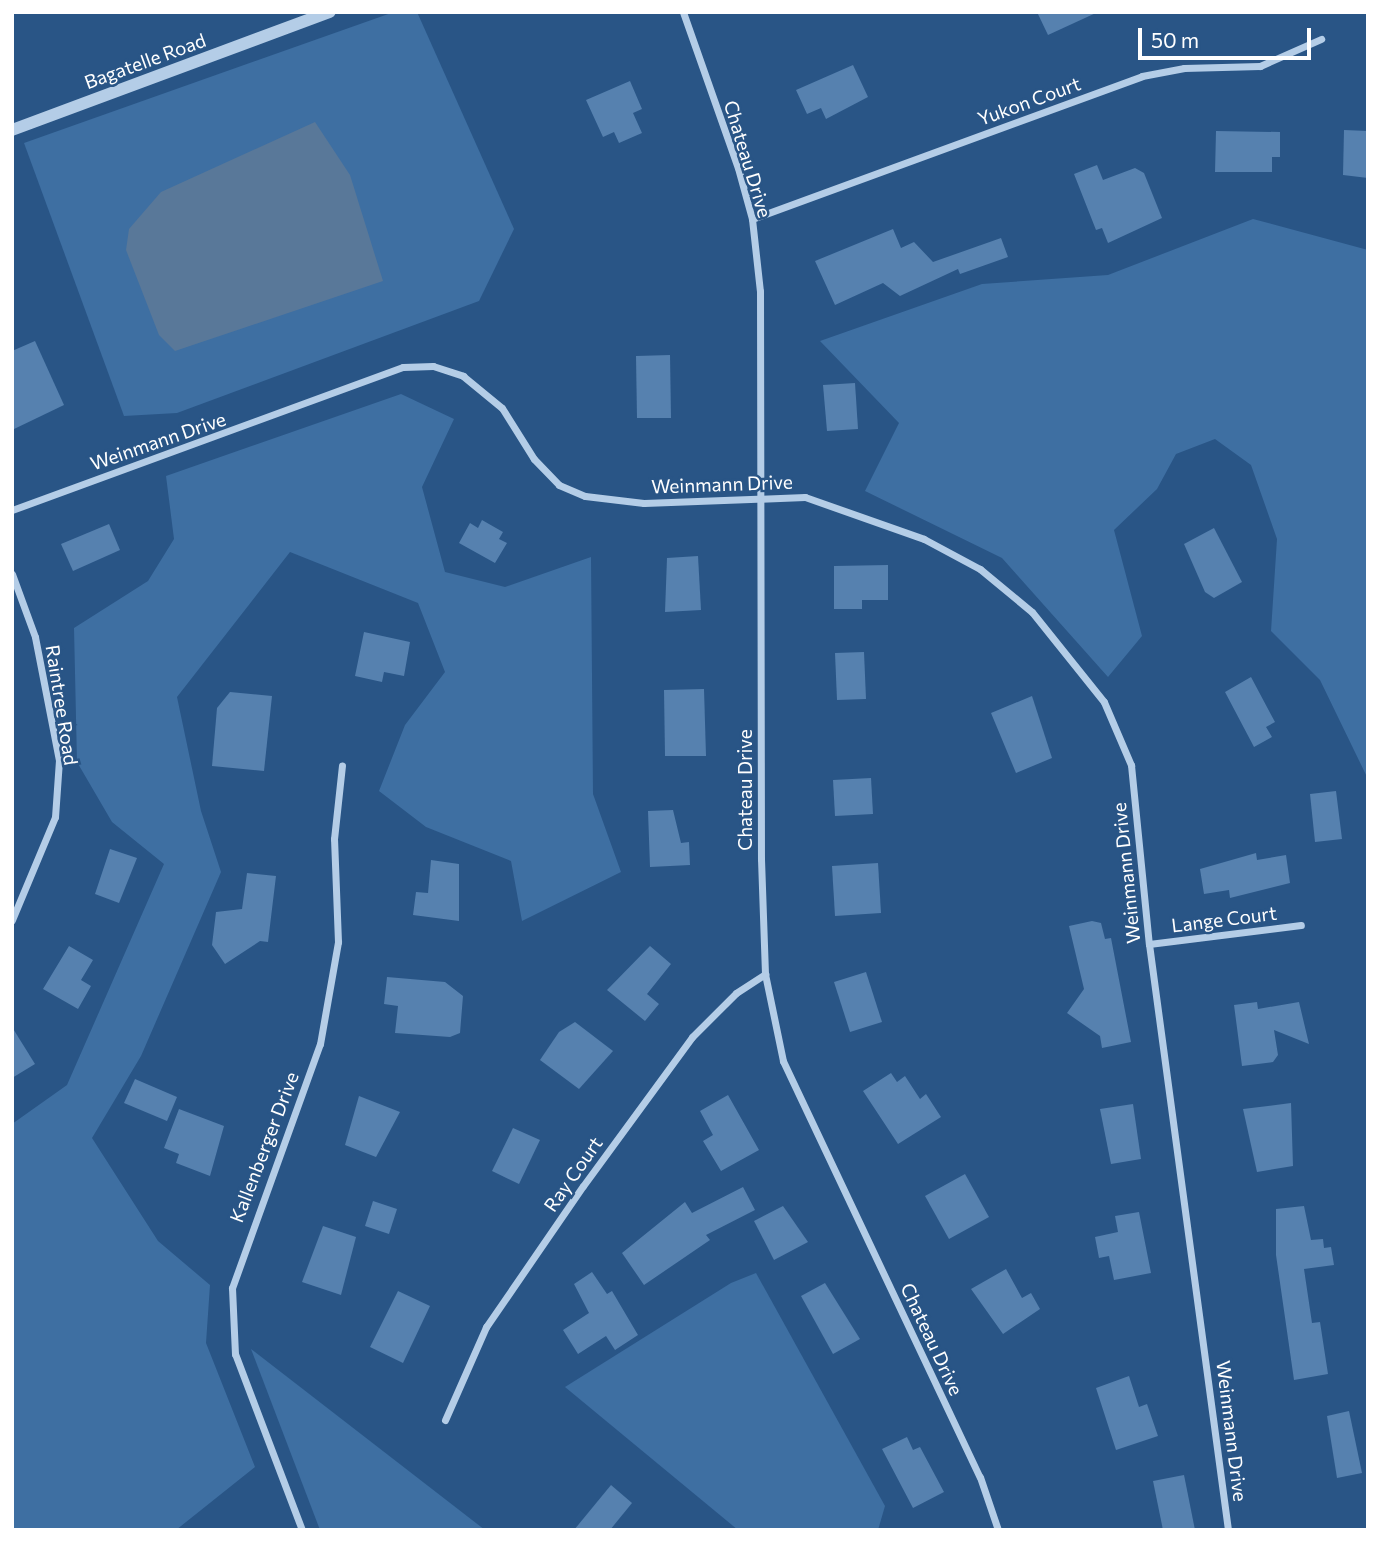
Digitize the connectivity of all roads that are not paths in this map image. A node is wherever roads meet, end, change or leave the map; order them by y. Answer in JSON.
{"nodes":[{"id":1,"x":330,"y":12,"type":"edge"},
{"id":2,"x":683,"y":12,"type":"edge"},
{"id":3,"x":1321,"y":39,"type":"dead end"},
{"id":4,"x":12,"y":130,"type":"edge"},
{"id":5,"x":752,"y":219,"type":"junction"},
{"id":6,"x":760,"y":495,"type":"junction"},
{"id":7,"x":12,"y":509,"type":"edge"},
{"id":8,"x":12,"y":574,"type":"edge"},
{"id":9,"x":342,"y":765,"type":"dead end"},
{"id":10,"x":12,"y":920,"type":"edge"},
{"id":11,"x":1301,"y":925,"type":"dead end"},
{"id":12,"x":1149,"y":944,"type":"junction"},
{"id":13,"x":765,"y":974,"type":"junction"},
{"id":14,"x":445,"y":1420,"type":"dead end"},
{"id":15,"x":302,"y":1530,"type":"edge"},
{"id":16,"x":998,"y":1530,"type":"edge"},
{"id":17,"x":1228,"y":1530,"type":"edge"}],
"edges":[{"from":1,"to":4,"type":"street","name":"Bagatelle Road"},
{"from":2,"to":5,"type":"street","name":"Chateau Drive"},
{"from":3,"to":5,"type":"street","name":"Yukon Court"},
{"from":5,"to":6,"type":"street","name":"Chateau Drive"},
{"from":6,"to":7,"type":"street","name":"Weinmann Drive"},
{"from":6,"to":12,"type":"street","name":"Weinmann Drive"},
{"from":6,"to":13,"type":"street","name":"Chateau Drive"},
{"from":8,"to":10,"type":"street","name":"Raintree Road"},
{"from":9,"to":15,"type":"street","name":"Kallenberger Drive"},
{"from":11,"to":12,"type":"street","name":"Lange Court"},
{"from":12,"to":17,"type":"street","name":"Weinmann Drive"},
{"from":13,"to":14,"type":"street","name":"Ray Court"},
{"from":13,"to":16,"type":"street","name":"Chateau Drive"}]}
